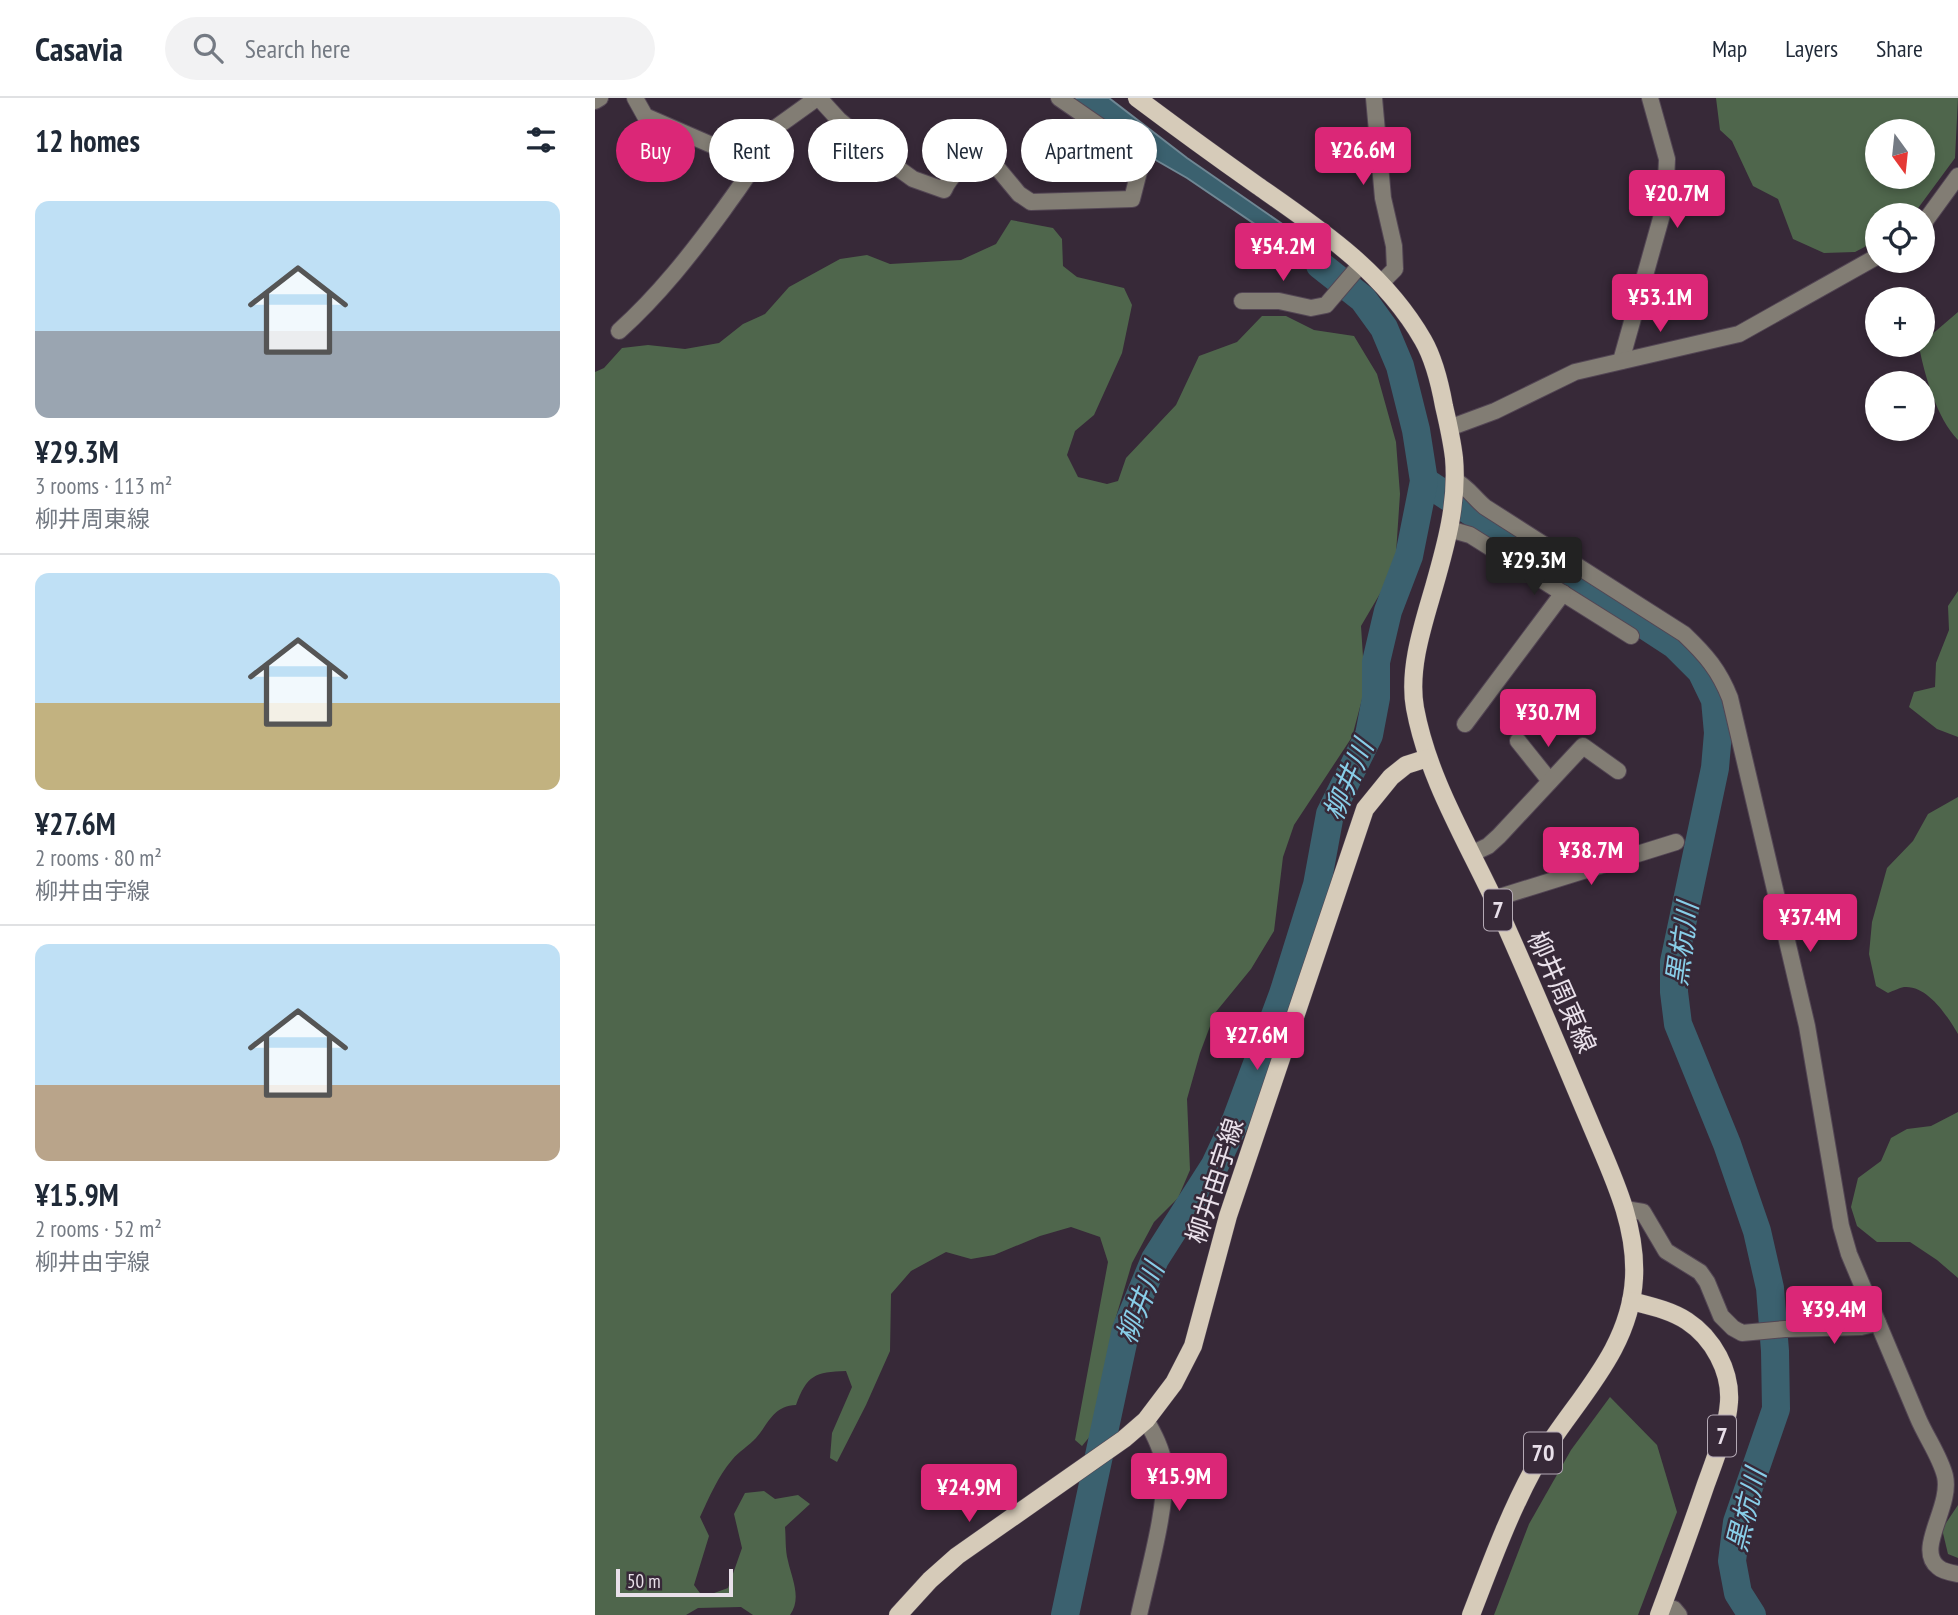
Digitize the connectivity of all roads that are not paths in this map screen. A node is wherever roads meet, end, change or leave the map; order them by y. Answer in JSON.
{"nodes":[{"id":1,"x":600,"y":98,"type":"edge"},
{"id":2,"x":635,"y":98,"type":"edge"},
{"id":3,"x":818,"y":98,"type":"edge"},
{"id":4,"x":1059,"y":98,"type":"edge"},
{"id":5,"x":1137,"y":98,"type":"edge"},
{"id":6,"x":1374,"y":98,"type":"edge"},
{"id":7,"x":1650,"y":98,"type":"edge"},
{"id":8,"x":595,"y":101,"type":"edge"},
{"id":9,"x":788,"y":119,"type":"edge"},
{"id":10,"x":709,"y":144,"type":"edge"},
{"id":11,"x":1958,"y":176,"type":"edge"},
{"id":12,"x":743,"y":182,"type":"edge"},
{"id":13,"x":1935,"y":208,"type":"edge"},
{"id":14,"x":1865,"y":263,"type":"edge"},
{"id":15,"x":1358,"y":267,"type":"junction"},
{"id":16,"x":1382,"y":282,"type":"junction"},
{"id":17,"x":1242,"y":301,"type":"dead end"},
{"id":18,"x":619,"y":331,"type":"dead end"},
{"id":19,"x":1621,"y":361,"type":"junction"},
{"id":20,"x":1449,"y":428,"type":"junction"},
{"id":21,"x":1454,"y":482,"type":"junction"},
{"id":22,"x":1450,"y":522,"type":"junction"},
{"id":23,"x":1563,"y":593,"type":"junction"},
{"id":24,"x":1631,"y":636,"type":"dead end"},
{"id":25,"x":1465,"y":724,"type":"dead end"},
{"id":26,"x":1518,"y":741,"type":"dead end"},
{"id":27,"x":1428,"y":758,"type":"junction"},
{"id":28,"x":1618,"y":771,"type":"dead end"},
{"id":29,"x":1551,"y":780,"type":"junction"},
{"id":30,"x":1676,"y":842,"type":"dead end"},
{"id":31,"x":1471,"y":854,"type":"junction"},
{"id":32,"x":1493,"y":899,"type":"junction"},
{"id":33,"x":1625,"y":1209,"type":"junction"},
{"id":34,"x":1631,"y":1301,"type":"junction"},
{"id":35,"x":1878,"y":1323,"type":"junction"},
{"id":36,"x":1146,"y":1420,"type":"junction"},
{"id":37,"x":1958,"y":1574,"type":"edge"},
{"id":38,"x":1660,"y":1611,"type":"edge"},
{"id":39,"x":898,"y":1615,"type":"edge"},
{"id":40,"x":1139,"y":1615,"type":"edge"},
{"id":41,"x":1471,"y":1615,"type":"edge"},
{"id":42,"x":1679,"y":1615,"type":"edge"}],
"edges":[{"from":1,"to":8,"type":"street"},
{"from":2,"to":10,"type":"street"},
{"from":3,"to":4,"type":"street"},
{"from":3,"to":9,"type":"street"},
{"from":5,"to":15,"type":"main road","name":"柳井周東線","number":"7"},
{"from":6,"to":16,"type":"street"},
{"from":7,"to":19,"type":"street"},
{"from":11,"to":13,"type":"street"},
{"from":12,"to":18,"type":"street"},
{"from":14,"to":19,"type":"street"},
{"from":15,"to":16,"type":"main road","name":"柳井周東線","number":"7"},
{"from":15,"to":17,"type":"street"},
{"from":16,"to":20,"type":"main road","name":"柳井周東線","number":"7"},
{"from":19,"to":20,"type":"street"},
{"from":20,"to":21,"type":"main road","name":"柳井周東線","number":"7"},
{"from":21,"to":22,"type":"main road","name":"柳井周東線","number":"7"},
{"from":21,"to":35,"type":"street"},
{"from":22,"to":23,"type":"street"},
{"from":22,"to":27,"type":"main road","name":"柳井周東線","number":"7"},
{"from":23,"to":24,"type":"street"},
{"from":23,"to":25,"type":"street"},
{"from":26,"to":29,"type":"street"},
{"from":27,"to":31,"type":"main road","name":"柳井周東線","number":"7"},
{"from":27,"to":36,"type":"main road","name":"柳井由宇線"},
{"from":28,"to":29,"type":"street"},
{"from":29,"to":31,"type":"street"},
{"from":30,"to":32,"type":"street"},
{"from":31,"to":32,"type":"main road","name":"柳井周東線","number":"7"},
{"from":32,"to":33,"type":"main road","name":"柳井周東線","number":"7"},
{"from":33,"to":34,"type":"main road","name":"柳井周東線","number":"7"},
{"from":33,"to":35,"type":"street"},
{"from":34,"to":38,"type":"main road","number":"7"},
{"from":34,"to":41,"type":"main road","number":"70"},
{"from":35,"to":37,"type":"street"},
{"from":36,"to":39,"type":"main road","name":"柳井由宇線"},
{"from":36,"to":40,"type":"street"},
{"from":38,"to":42,"type":"street"}]}
